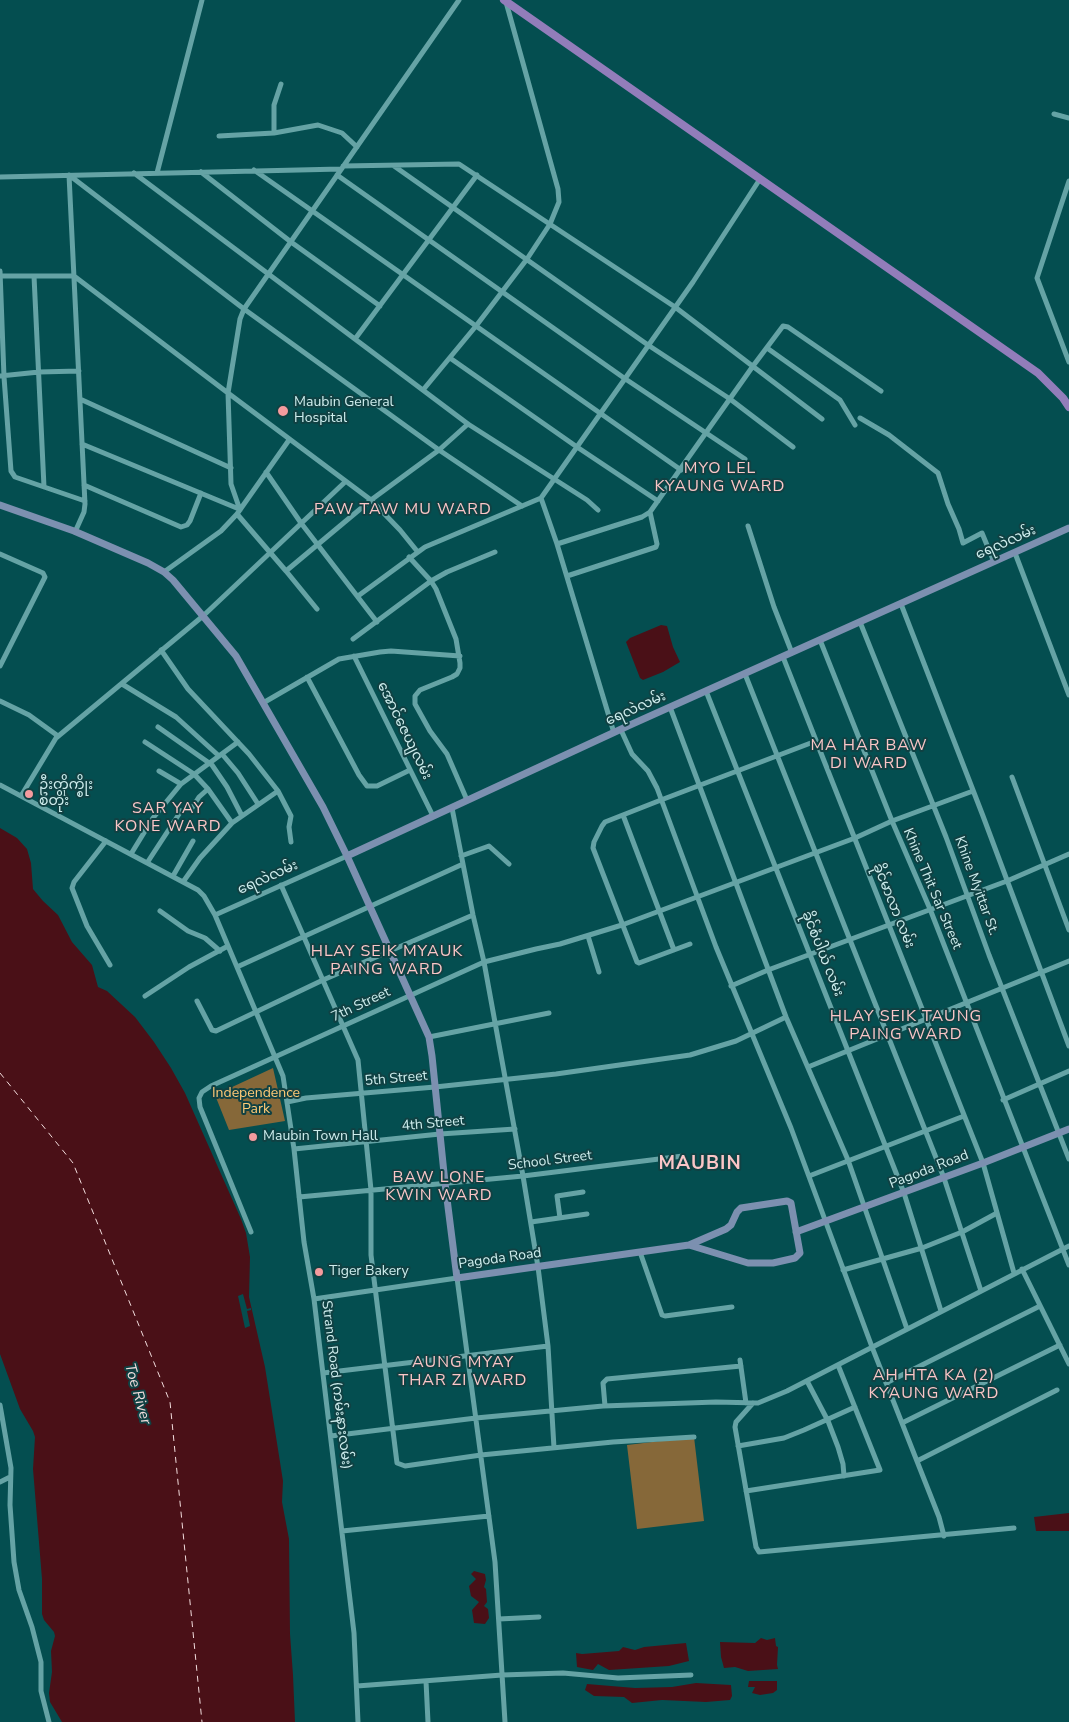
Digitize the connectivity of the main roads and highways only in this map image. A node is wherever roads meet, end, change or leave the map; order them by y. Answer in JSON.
{"nodes":[{"id":1,"x":505,"y":1,"type":"edge"},
{"id":2,"x":1069,"y":407,"type":"edge"},
{"id":3,"x":0,"y":505,"type":"edge"},
{"id":4,"x":1069,"y":530,"type":"edge"},
{"id":5,"x":347,"y":856,"type":"junction"},
{"id":6,"x":1069,"y":1129,"type":"edge"},
{"id":7,"x":796,"y":1232,"type":"junction"},
{"id":8,"x":689,"y":1245,"type":"junction"}],
"edges":[{"from":1,"to":2,"type":"main road"},
{"from":3,"to":5,"type":"main road"},
{"from":4,"to":5,"type":"main road","name":"ရေလဲလမ်း"},
{"from":5,"to":8,"type":"main road","name":"Pagoda Road"},
{"from":6,"to":7,"type":"main road","name":"Pagoda Road"},
{"from":7,"to":8,"type":"main road","name":"Pagoda Road"},
{"from":7,"to":8,"type":"main road","name":"Pagoda Road"}]}
